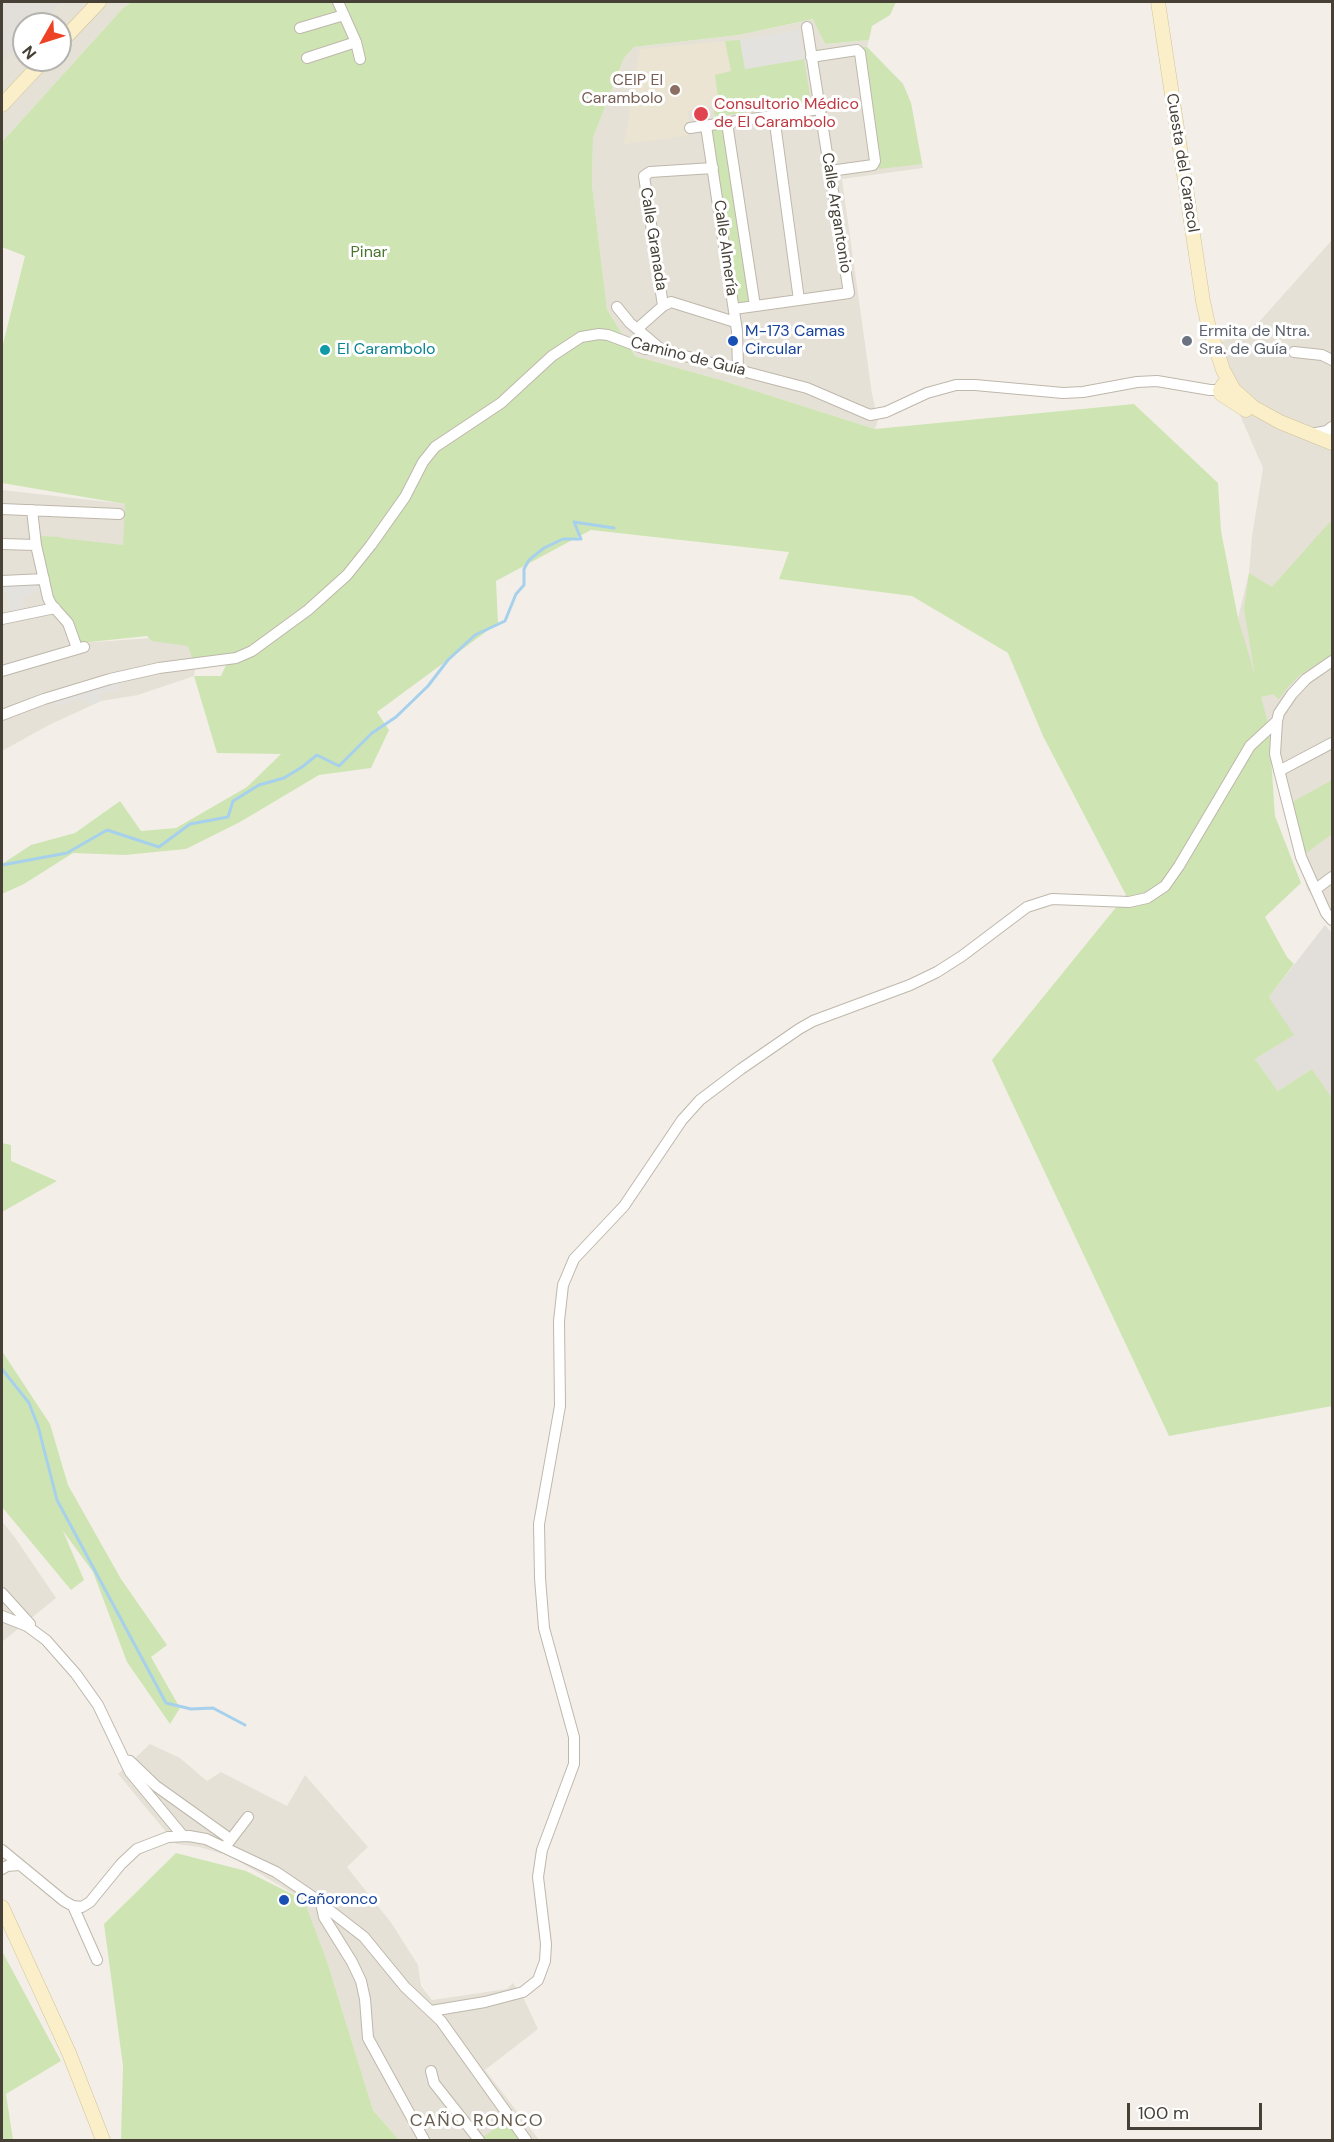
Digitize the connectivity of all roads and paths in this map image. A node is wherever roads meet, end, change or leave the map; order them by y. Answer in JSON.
{"nodes":[{"id":1,"x":99,"y":2,"type":"edge"},
{"id":2,"x":338,"y":2,"type":"edge"},
{"id":3,"x":1158,"y":2,"type":"edge"},
{"id":4,"x":344,"y":15,"type":"junction"},
{"id":5,"x":807,"y":27,"type":"dead end"},
{"id":6,"x":300,"y":28,"type":"dead end"},
{"id":7,"x":72,"y":30,"type":"edge"},
{"id":8,"x":356,"y":42,"type":"junction"},
{"id":9,"x":812,"y":57,"type":"junction"},
{"id":10,"x":307,"y":58,"type":"dead end"},
{"id":11,"x":360,"y":59,"type":"dead end"},
{"id":12,"x":33,"y":72,"type":"edge"},
{"id":13,"x":2,"y":105,"type":"edge"},
{"id":14,"x":820,"y":109,"type":"junction"},
{"id":15,"x":774,"y":116,"type":"junction"},
{"id":16,"x":727,"y":123,"type":"junction"},
{"id":17,"x":706,"y":126,"type":"junction"},
{"id":18,"x":690,"y":128,"type":"dead end"},
{"id":19,"x":713,"y":168,"type":"junction"},
{"id":20,"x":830,"y":171,"type":"junction"},
{"id":21,"x":799,"y":300,"type":"junction"},
{"id":22,"x":663,"y":306,"type":"junction"},
{"id":23,"x":755,"y":306,"type":"junction"},
{"id":24,"x":617,"y":307,"type":"dead end"},
{"id":25,"x":734,"y":309,"type":"junction"},
{"id":26,"x":735,"y":322,"type":"junction"},
{"id":27,"x":638,"y":329,"type":"junction"},
{"id":28,"x":662,"y":350,"type":"junction"},
{"id":29,"x":1294,"y":352,"type":"dead end"},
{"id":30,"x":1332,"y":360,"type":"edge"},
{"id":31,"x":738,"y":370,"type":"junction"},
{"id":32,"x":1226,"y":391,"type":"junction"},
{"id":33,"x":1332,"y":427,"type":"edge"},
{"id":34,"x":1311,"y":434,"type":"junction"},
{"id":35,"x":1332,"y":443,"type":"edge"},
{"id":36,"x":1332,"y":450,"type":"edge"},
{"id":37,"x":2,"y":509,"type":"edge"},
{"id":38,"x":32,"y":510,"type":"junction"},
{"id":39,"x":119,"y":514,"type":"dead end"},
{"id":40,"x":2,"y":544,"type":"edge"},
{"id":41,"x":36,"y":545,"type":"junction"},
{"id":42,"x":44,"y":579,"type":"junction"},
{"id":43,"x":2,"y":581,"type":"edge"},
{"id":44,"x":55,"y":608,"type":"junction"},
{"id":45,"x":2,"y":618,"type":"edge"},
{"id":46,"x":1332,"y":661,"type":"edge"},
{"id":47,"x":2,"y":670,"type":"edge"},
{"id":48,"x":2,"y":715,"type":"edge"},
{"id":49,"x":1277,"y":721,"type":"junction"},
{"id":50,"x":1332,"y":744,"type":"edge"},
{"id":51,"x":1279,"y":771,"type":"junction"},
{"id":52,"x":1332,"y":877,"type":"edge"},
{"id":53,"x":1316,"y":889,"type":"junction"},
{"id":54,"x":1332,"y":920,"type":"edge"},
{"id":55,"x":2,"y":1593,"type":"edge"},
{"id":56,"x":2,"y":1615,"type":"edge"},
{"id":57,"x":46,"y":1640,"type":"junction"},
{"id":58,"x":124,"y":1760,"type":"junction"},
{"id":59,"x":248,"y":1817,"type":"dead end"},
{"id":60,"x":183,"y":1836,"type":"junction"},
{"id":61,"x":225,"y":1842,"type":"junction"},
{"id":62,"x":2,"y":1850,"type":"edge"},
{"id":63,"x":2,"y":1858,"type":"edge"},
{"id":64,"x":19,"y":1865,"type":"junction"},
{"id":65,"x":2,"y":1869,"type":"edge"},
{"id":66,"x":2,"y":1899,"type":"edge"},
{"id":67,"x":321,"y":1903,"type":"junction"},
{"id":68,"x":73,"y":1906,"type":"junction"},
{"id":69,"x":2,"y":1907,"type":"edge"},
{"id":70,"x":5,"y":1919,"type":"edge"},
{"id":71,"x":97,"y":1960,"type":"dead end"},
{"id":72,"x":431,"y":2011,"type":"junction"},
{"id":73,"x":431,"y":2071,"type":"dead end"},
{"id":74,"x":103,"y":2140,"type":"edge"},
{"id":75,"x":424,"y":2140,"type":"edge"},
{"id":76,"x":479,"y":2140,"type":"edge"},
{"id":77,"x":526,"y":2140,"type":"edge"}],
"edges":[{"from":1,"to":7,"type":"main road"},
{"from":2,"to":4,"type":"street"},
{"from":3,"to":32,"type":"main road","name":"Cuesta del Caracol"},
{"from":4,"to":6,"type":"street"},
{"from":4,"to":8,"type":"street"},
{"from":5,"to":9,"type":"street","name":"Calle Argantonio"},
{"from":8,"to":10,"type":"street"},
{"from":8,"to":11,"type":"street"},
{"from":9,"to":14,"type":"street","name":"Calle Argantonio"},
{"from":9,"to":20,"type":"street"},
{"from":12,"to":13,"type":"main road"},
{"from":14,"to":15,"type":"street"},
{"from":14,"to":20,"type":"street","name":"Calle Argantonio"},
{"from":15,"to":16,"type":"street"},
{"from":15,"to":21,"type":"street"},
{"from":16,"to":17,"type":"street"},
{"from":16,"to":23,"type":"street","name":"Calle Almería"},
{"from":17,"to":18,"type":"street"},
{"from":17,"to":19,"type":"street","name":"Calle Almería"},
{"from":19,"to":22,"type":"street","name":"Calle Granada"},
{"from":19,"to":25,"type":"street","name":"Calle Almería"},
{"from":20,"to":21,"type":"street","name":"Calle Argantonio"},
{"from":21,"to":23,"type":"street"},
{"from":22,"to":26,"type":"street"},
{"from":22,"to":27,"type":"street"},
{"from":23,"to":25,"type":"street"},
{"from":24,"to":27,"type":"street"},
{"from":25,"to":26,"type":"street","name":"Calle Almería"},
{"from":26,"to":31,"type":"street","name":"Calle Almería"},
{"from":27,"to":28,"type":"street"},
{"from":28,"to":31,"type":"street","name":"Camino de Guía"},
{"from":28,"to":48,"type":"street","name":"Camino de Guía"},
{"from":29,"to":30,"type":"street"},
{"from":31,"to":32,"type":"street","name":"Camino de Guía"},
{"from":32,"to":34,"type":"main road"},
{"from":32,"to":36,"type":"main road"},
{"from":33,"to":34,"type":"street"},
{"from":34,"to":35,"type":"main road"},
{"from":37,"to":38,"type":"street"},
{"from":38,"to":39,"type":"street"},
{"from":38,"to":41,"type":"street"},
{"from":40,"to":41,"type":"street"},
{"from":41,"to":42,"type":"street"},
{"from":42,"to":43,"type":"street"},
{"from":42,"to":44,"type":"street"},
{"from":44,"to":45,"type":"street"},
{"from":44,"to":47,"type":"street"},
{"from":46,"to":49,"type":"street"},
{"from":49,"to":51,"type":"street"},
{"from":49,"to":72,"type":"street"},
{"from":50,"to":51,"type":"street"},
{"from":51,"to":53,"type":"street"},
{"from":52,"to":53,"type":"street"},
{"from":53,"to":54,"type":"street"},
{"from":55,"to":57,"type":"street"},
{"from":56,"to":57,"type":"street"},
{"from":57,"to":58,"type":"street"},
{"from":58,"to":60,"type":"street"},
{"from":58,"to":61,"type":"street"},
{"from":59,"to":61,"type":"street"},
{"from":60,"to":61,"type":"street"},
{"from":60,"to":68,"type":"street"},
{"from":61,"to":67,"type":"street"},
{"from":62,"to":64,"type":"street"},
{"from":63,"to":64,"type":"street"},
{"from":64,"to":65,"type":"street"},
{"from":64,"to":68,"type":"street"},
{"from":66,"to":70,"type":"street"},
{"from":67,"to":72,"type":"street"},
{"from":67,"to":75,"type":"street"},
{"from":68,"to":71,"type":"street"},
{"from":69,"to":70,"type":"main road"},
{"from":70,"to":74,"type":"main road"},
{"from":72,"to":77,"type":"street"},
{"from":73,"to":76,"type":"street"}]}
